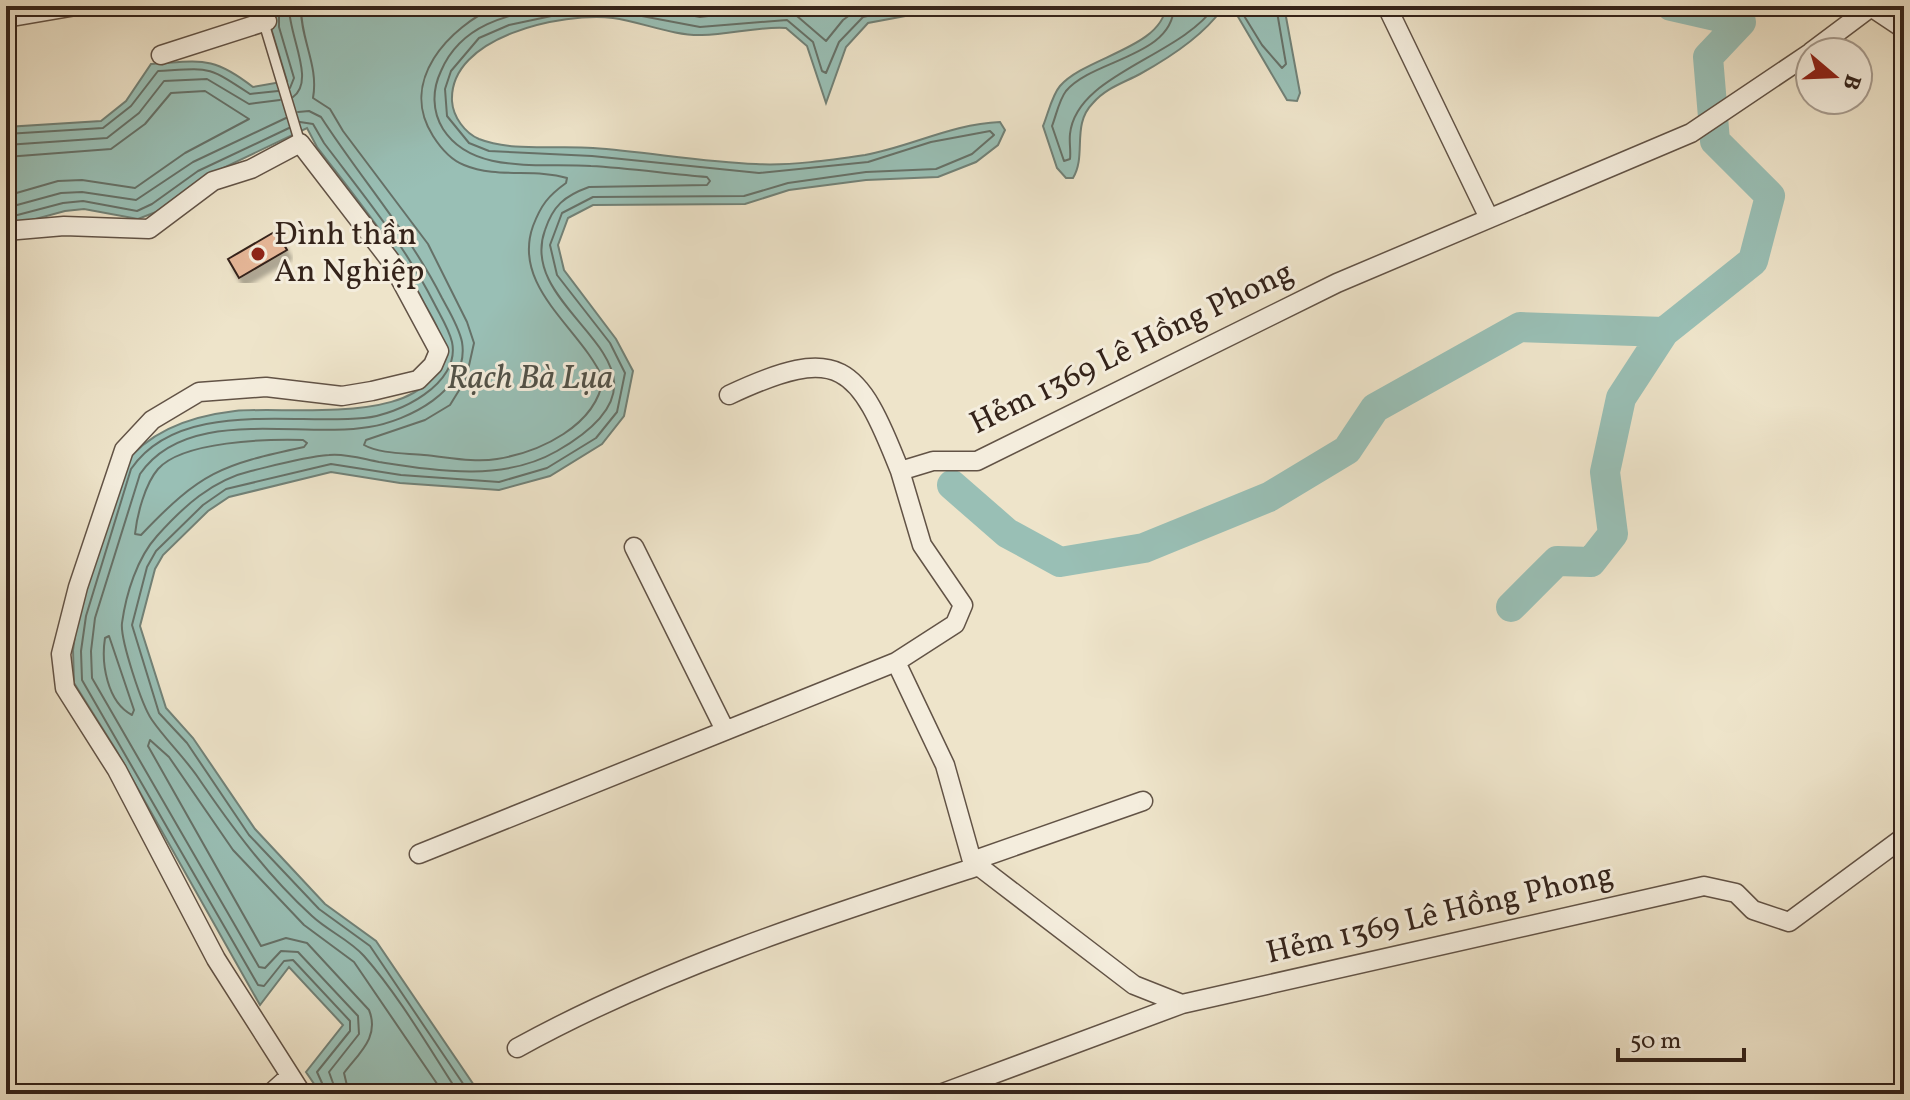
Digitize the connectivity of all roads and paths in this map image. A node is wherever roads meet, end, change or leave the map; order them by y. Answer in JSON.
{"nodes":[{"id":1,"x":76,"y":6,"type":"edge"},
{"id":2,"x":1870,"y":6,"type":"edge"},
{"id":3,"x":1390,"y":13,"type":"dead end"},
{"id":4,"x":6,"y":18,"type":"edge"},
{"id":5,"x":267,"y":19,"type":"edge"},
{"id":6,"x":1904,"y":29,"type":"edge"},
{"id":7,"x":1832,"y":36,"type":"edge"},
{"id":8,"x":161,"y":55,"type":"dead end"},
{"id":9,"x":1794,"y":64,"type":"edge"},
{"id":10,"x":299,"y":139,"type":"junction"},
{"id":11,"x":1489,"y":218,"type":"junction"},
{"id":12,"x":6,"y":231,"type":"edge"},
{"id":13,"x":729,"y":395,"type":"dead end"},
{"id":14,"x":900,"y":471,"type":"junction"},
{"id":15,"x":634,"y":547,"type":"dead end"},
{"id":16,"x":896,"y":662,"type":"junction"},
{"id":17,"x":725,"y":730,"type":"junction"},
{"id":18,"x":1143,"y":801,"type":"dead end"},
{"id":19,"x":1904,"y":837,"type":"edge"},
{"id":20,"x":419,"y":854,"type":"dead end"},
{"id":21,"x":975,"y":864,"type":"junction"},
{"id":22,"x":1182,"y":1004,"type":"junction"},
{"id":23,"x":517,"y":1048,"type":"dead end"},
{"id":24,"x":290,"y":1076,"type":"junction"},
{"id":25,"x":270,"y":1094,"type":"edge"},
{"id":26,"x":302,"y":1094,"type":"edge"},
{"id":27,"x":940,"y":1094,"type":"edge"}],
"edges":[{"from":1,"to":4,"type":"street"},
{"from":2,"to":6,"type":"street"},
{"from":2,"to":7,"type":"street","name":"Hẻm 1369 Lê Hồng Phong"},
{"from":3,"to":11,"type":"street"},
{"from":5,"to":8,"type":"street"},
{"from":5,"to":10,"type":"lane"},
{"from":9,"to":11,"type":"street","name":"Hẻm 1369 Lê Hồng Phong"},
{"from":10,"to":12,"type":"street"},
{"from":10,"to":24,"type":"street"},
{"from":11,"to":14,"type":"street","name":"Hẻm 1369 Lê Hồng Phong"},
{"from":13,"to":14,"type":"street"},
{"from":14,"to":16,"type":"street"},
{"from":15,"to":17,"type":"street"},
{"from":16,"to":17,"type":"street"},
{"from":16,"to":21,"type":"street"},
{"from":17,"to":20,"type":"street"},
{"from":18,"to":21,"type":"street"},
{"from":19,"to":22,"type":"street","name":"Hẻm 1369 Lê Hồng Phong"},
{"from":21,"to":22,"type":"street"},
{"from":21,"to":23,"type":"street"},
{"from":22,"to":27,"type":"street"},
{"from":24,"to":25,"type":"street"},
{"from":24,"to":26,"type":"street"}]}
